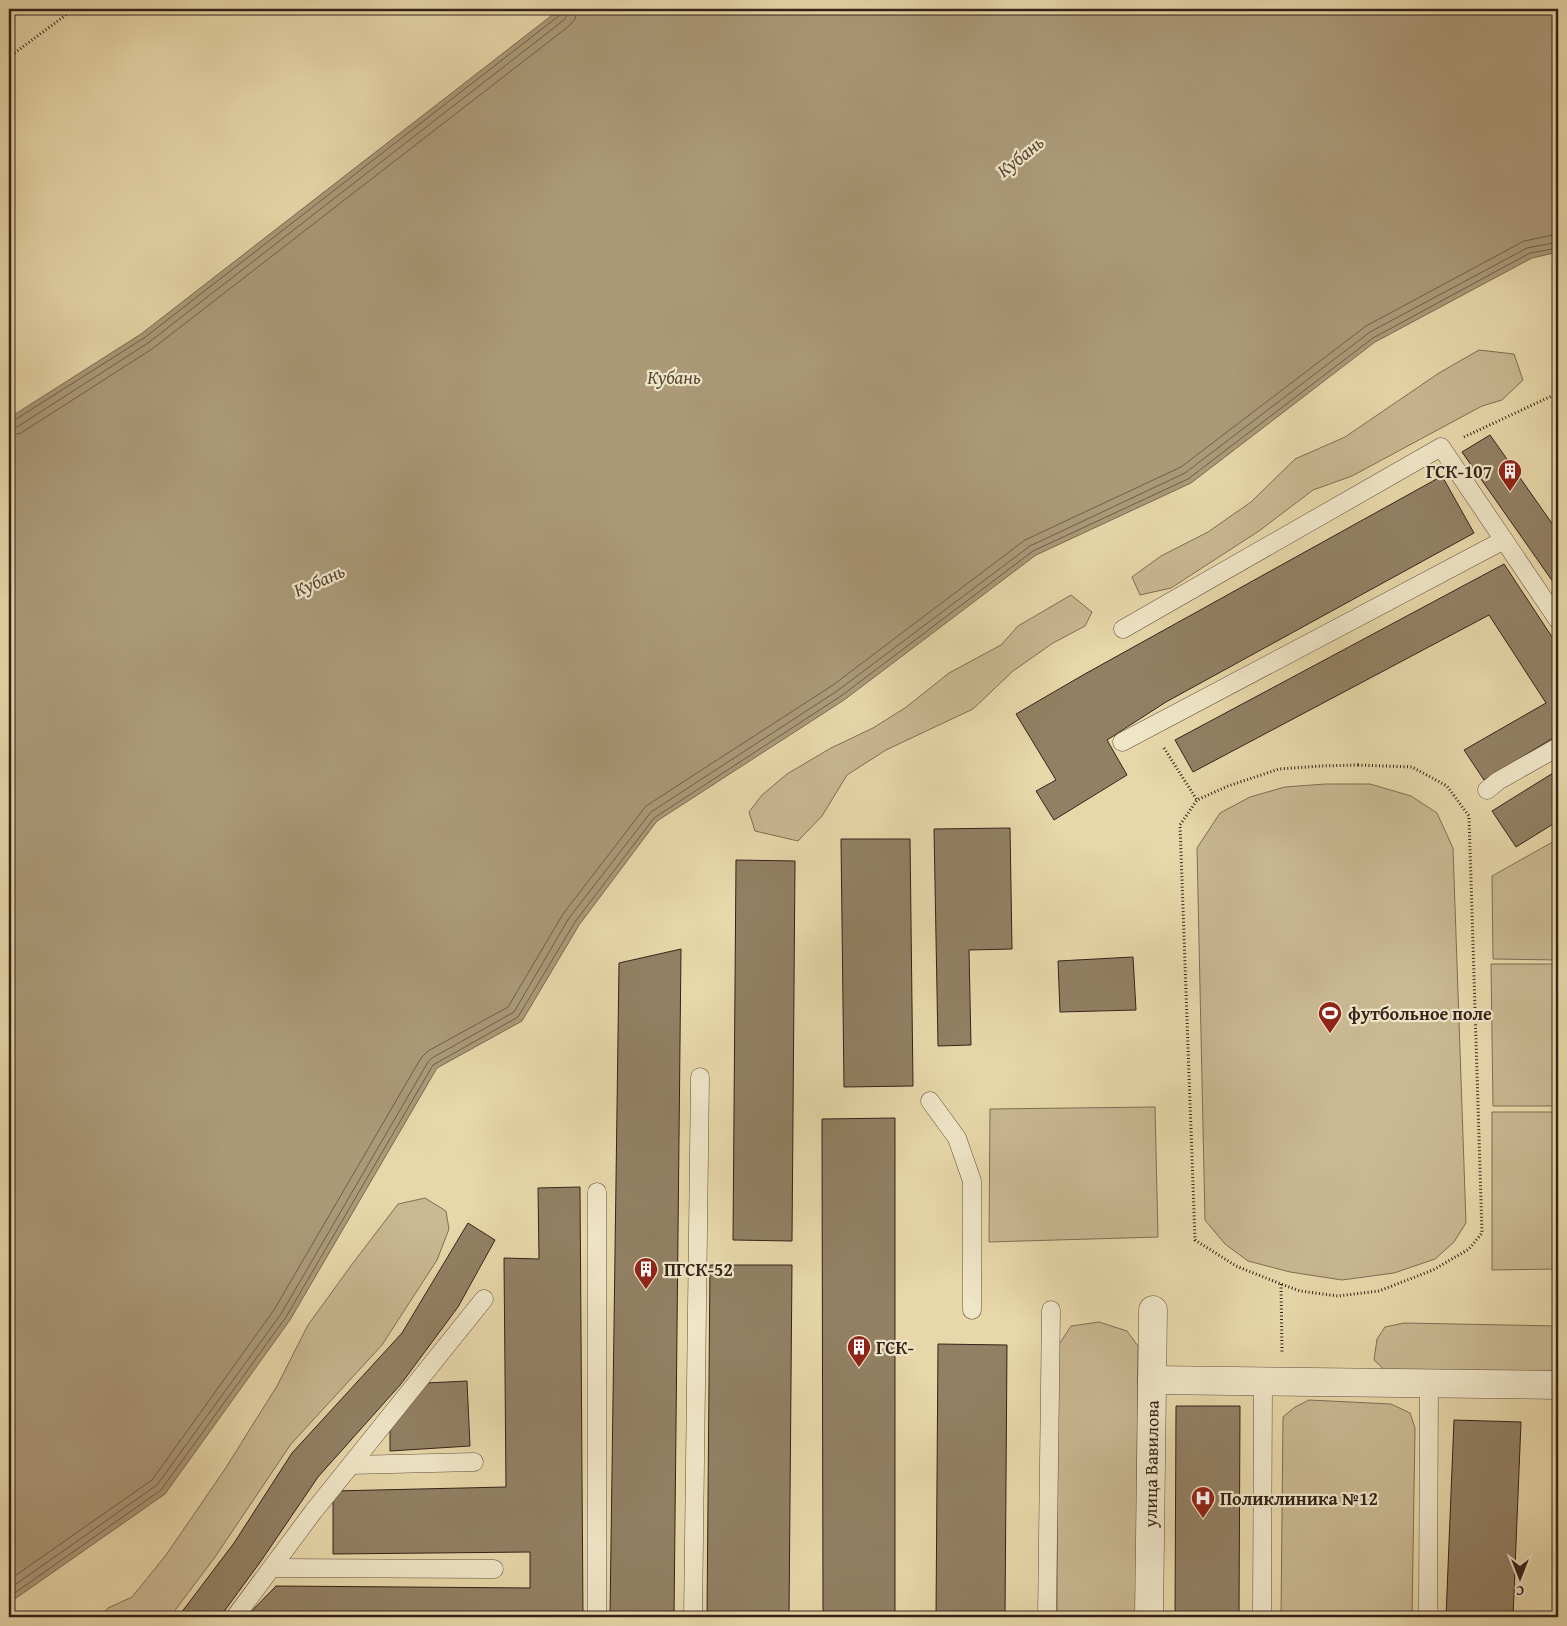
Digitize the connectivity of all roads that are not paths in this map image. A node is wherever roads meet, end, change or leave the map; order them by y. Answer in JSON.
{"nodes":[{"id":1,"x":1504,"y":540,"type":"junction"},
{"id":2,"x":1558,"y":620,"type":"edge"},
{"id":3,"x":1123,"y":629,"type":"dead end"},
{"id":4,"x":1122,"y":742,"type":"dead end"},
{"id":5,"x":1558,"y":747,"type":"edge"},
{"id":6,"x":1487,"y":790,"type":"dead end"},
{"id":7,"x":700,"y":1077,"type":"dead end"},
{"id":8,"x":930,"y":1101,"type":"dead end"},
{"id":9,"x":597,"y":1192,"type":"dead end"},
{"id":10,"x":484,"y":1299,"type":"dead end"},
{"id":11,"x":972,"y":1310,"type":"dead end"},
{"id":12,"x":1051,"y":1310,"type":"dead end"},
{"id":13,"x":1153,"y":1310,"type":"dead end"},
{"id":14,"x":1152,"y":1380,"type":"junction"},
{"id":15,"x":1273,"y":1382,"type":"junction"},
{"id":16,"x":1429,"y":1384,"type":"junction"},
{"id":17,"x":1558,"y":1385,"type":"edge"},
{"id":18,"x":474,"y":1462,"type":"dead end"},
{"id":19,"x":351,"y":1466,"type":"junction"},
{"id":20,"x":272,"y":1568,"type":"junction"},
{"id":21,"x":494,"y":1569,"type":"dead end"},
{"id":22,"x":235,"y":1617,"type":"edge"},
{"id":23,"x":597,"y":1617,"type":"edge"},
{"id":24,"x":692,"y":1617,"type":"edge"},
{"id":25,"x":1048,"y":1617,"type":"edge"},
{"id":26,"x":1149,"y":1617,"type":"edge"},
{"id":27,"x":1262,"y":1617,"type":"edge"},
{"id":28,"x":1428,"y":1617,"type":"edge"}],
"edges":[{"from":1,"to":2,"type":"lane"},
{"from":1,"to":3,"type":"lane"},
{"from":1,"to":4,"type":"lane"},
{"from":5,"to":6,"type":"lane"},
{"from":7,"to":24,"type":"lane"},
{"from":8,"to":11,"type":"lane"},
{"from":9,"to":23,"type":"lane"},
{"from":10,"to":19,"type":"lane"},
{"from":12,"to":25,"type":"lane"},
{"from":13,"to":14,"type":"street","name":"улица Вавилова"},
{"from":14,"to":15,"type":"street"},
{"from":14,"to":26,"type":"street","name":"улица Вавилова"},
{"from":15,"to":16,"type":"street"},
{"from":15,"to":27,"type":"lane"},
{"from":16,"to":17,"type":"street"},
{"from":16,"to":28,"type":"lane"},
{"from":18,"to":19,"type":"lane"},
{"from":19,"to":20,"type":"lane"},
{"from":20,"to":21,"type":"lane"},
{"from":20,"to":22,"type":"lane"}]}
